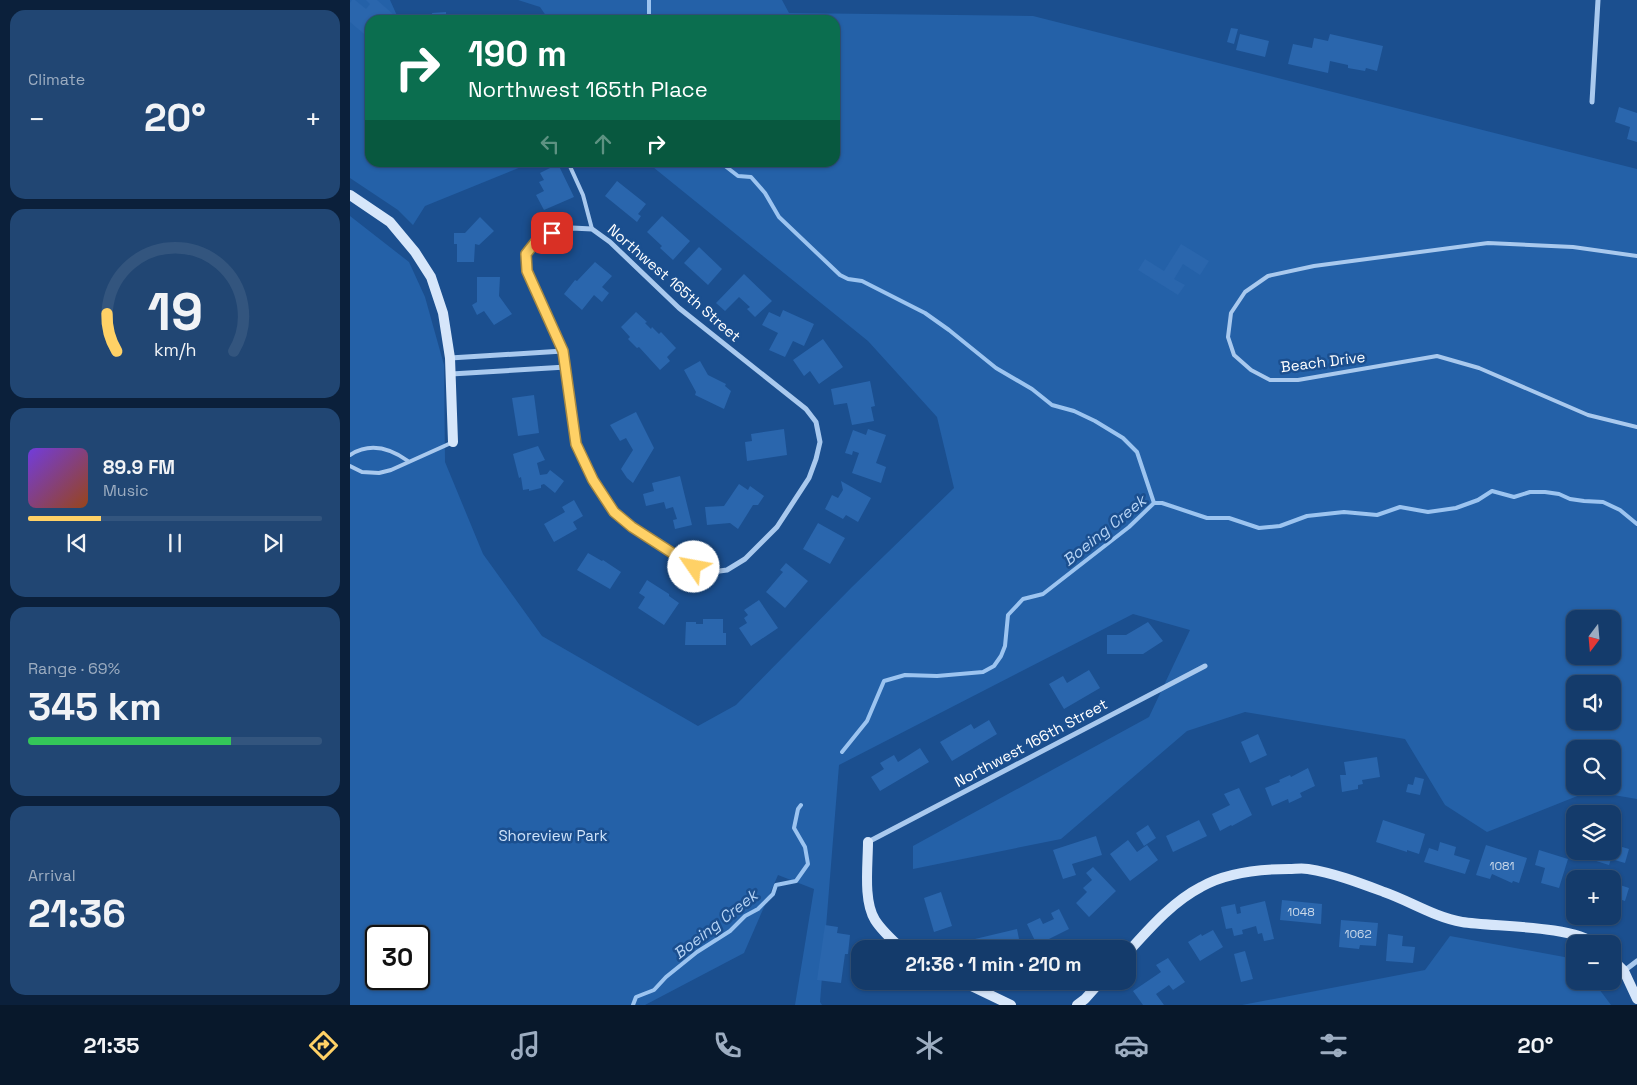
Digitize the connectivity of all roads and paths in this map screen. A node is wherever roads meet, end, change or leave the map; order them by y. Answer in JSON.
{"nodes":[{"id":1,"x":1598,"y":0,"type":"edge"},
{"id":2,"x":1592,"y":102,"type":"dead end"},
{"id":3,"x":570,"y":167,"type":"edge"},
{"id":4,"x":350,"y":195,"type":"edge"},
{"id":5,"x":592,"y":229,"type":"junction"},
{"id":6,"x":1637,"y":256,"type":"edge"},
{"id":7,"x":563,"y":351,"type":"junction"},
{"id":8,"x":450,"y":358,"type":"junction"},
{"id":9,"x":566,"y":367,"type":"junction"},
{"id":10,"x":451,"y":374,"type":"junction"},
{"id":11,"x":1637,"y":427,"type":"edge"},
{"id":12,"x":454,"y":442,"type":"joint"},
{"id":13,"x":350,"y":455,"type":"edge"},
{"id":14,"x":408,"y":461,"type":"junction"},
{"id":15,"x":350,"y":466,"type":"edge"},
{"id":16,"x":1204,"y":666,"type":"dead end"},
{"id":17,"x":868,"y":842,"type":"joint"},
{"id":18,"x":1574,"y":935,"type":"edge"},
{"id":19,"x":892,"y":940,"type":"edge"},
{"id":20,"x":1136,"y":944,"type":"edge"},
{"id":21,"x":1637,"y":961,"type":"edge"},
{"id":22,"x":1621,"y":968,"type":"edge"},
{"id":23,"x":1624,"y":971,"type":"junction"},
{"id":24,"x":980,"y":990,"type":"edge"},
{"id":25,"x":1093,"y":990,"type":"edge"},
{"id":26,"x":1637,"y":999,"type":"edge"},
{"id":27,"x":1011,"y":1005,"type":"edge"},
{"id":28,"x":1077,"y":1005,"type":"edge"}],
"edges":[{"from":1,"to":2,"type":"street"},
{"from":3,"to":5,"type":"lane"},
{"from":4,"to":8,"type":"street"},
{"from":5,"to":7,"type":"street","name":"Northwest 165th Street"},
{"from":5,"to":9,"type":"street","name":"Northwest 165th Street"},
{"from":6,"to":11,"type":"lane","name":"Beach Drive"},
{"from":7,"to":8,"type":"street"},
{"from":7,"to":9,"type":"street"},
{"from":8,"to":10,"type":"street"},
{"from":9,"to":10,"type":"street"},
{"from":10,"to":12,"type":"street"},
{"from":12,"to":14,"type":"lane"},
{"from":13,"to":14,"type":"lane"},
{"from":14,"to":15,"type":"lane"},
{"from":16,"to":17,"type":"street","name":"Northwest 166th Street"},
{"from":17,"to":19,"type":"street"},
{"from":18,"to":20,"type":"street"},
{"from":21,"to":23,"type":"street"},
{"from":22,"to":23,"type":"street"},
{"from":23,"to":26,"type":"street"},
{"from":24,"to":27,"type":"street"},
{"from":25,"to":28,"type":"street"}]}
